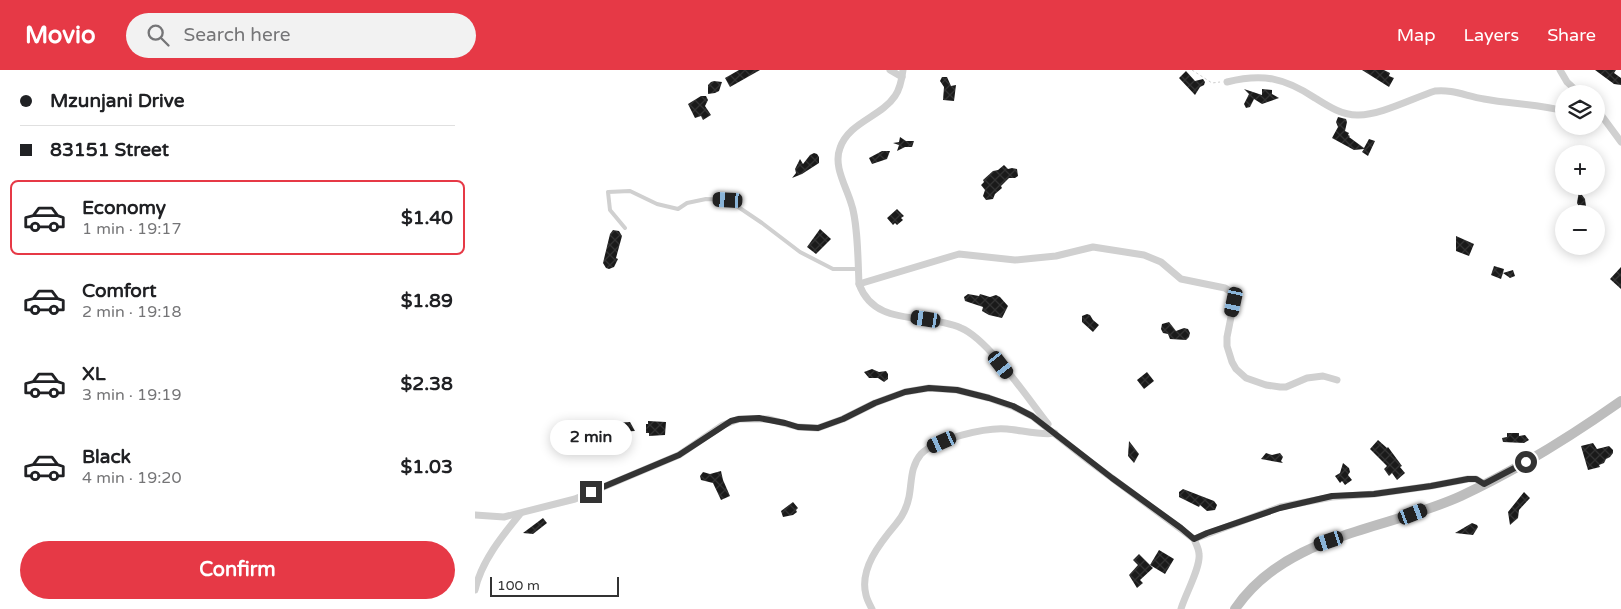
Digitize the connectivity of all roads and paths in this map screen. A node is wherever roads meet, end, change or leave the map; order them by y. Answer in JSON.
{"nodes":[{"id":1,"x":890,"y":70,"type":"edge"},
{"id":2,"x":1192,"y":70,"type":"edge"},
{"id":3,"x":1561,"y":70,"type":"edge"},
{"id":4,"x":902,"y":74,"type":"edge"},
{"id":5,"x":1227,"y":82,"type":"joint"},
{"id":6,"x":1570,"y":85,"type":"edge"},
{"id":7,"x":1555,"y":110,"type":"edge"},
{"id":8,"x":1605,"y":119,"type":"edge"},
{"id":9,"x":1607,"y":122,"type":"joint"},
{"id":10,"x":1621,"y":142,"type":"edge"},
{"id":11,"x":625,"y":228,"type":"dead end"},
{"id":12,"x":858,"y":269,"type":"junction"},
{"id":13,"x":859,"y":284,"type":"junction"},
{"id":14,"x":1337,"y":380,"type":"dead end"},
{"id":15,"x":1621,"y":401,"type":"edge"},
{"id":16,"x":1055,"y":433,"type":"junction"},
{"id":17,"x":1484,"y":484,"type":"junction"},
{"id":18,"x":520,"y":514,"type":"junction"},
{"id":19,"x":475,"y":515,"type":"edge"},
{"id":20,"x":1194,"y":539,"type":"junction"},
{"id":21,"x":475,"y":590,"type":"edge"},
{"id":22,"x":872,"y":609,"type":"edge"},
{"id":23,"x":1181,"y":609,"type":"edge"},
{"id":24,"x":1235,"y":609,"type":"edge"}],
"edges":[{"from":1,"to":4,"type":"street"},
{"from":2,"to":5,"type":"path"},
{"from":3,"to":6,"type":"street"},
{"from":4,"to":12,"type":"street"},
{"from":5,"to":7,"type":"street"},
{"from":8,"to":9,"type":"street"},
{"from":9,"to":10,"type":"street"},
{"from":11,"to":12,"type":"lane"},
{"from":12,"to":13,"type":"street"},
{"from":13,"to":14,"type":"street"},
{"from":13,"to":16,"type":"street"},
{"from":15,"to":17,"type":"main road"},
{"from":16,"to":18,"type":"street"},
{"from":16,"to":20,"type":"street"},
{"from":16,"to":22,"type":"street"},
{"from":17,"to":20,"type":"street"},
{"from":17,"to":24,"type":"main road"},
{"from":18,"to":19,"type":"street"},
{"from":18,"to":21,"type":"street"},
{"from":20,"to":23,"type":"street"}]}
